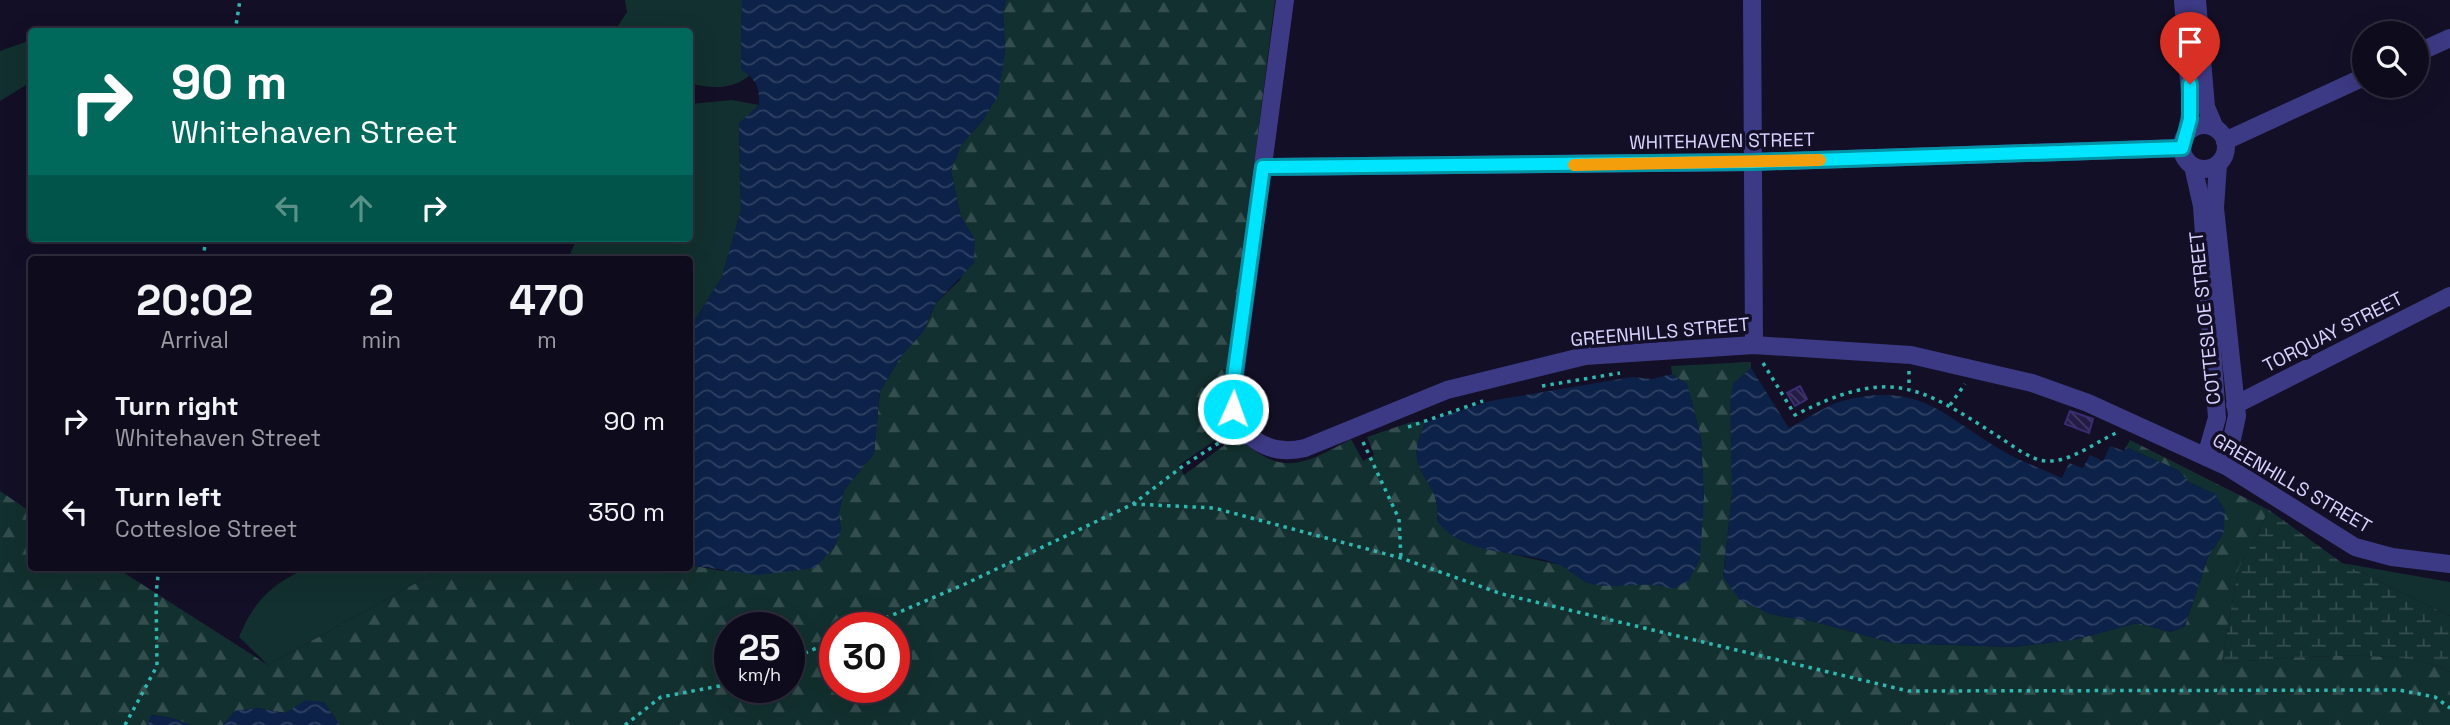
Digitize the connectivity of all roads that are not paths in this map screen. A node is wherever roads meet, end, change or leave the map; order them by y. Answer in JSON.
{"nodes":[{"id":1,"x":1285,"y":0,"type":"edge"},
{"id":2,"x":1752,"y":0,"type":"edge"},
{"id":3,"x":2183,"y":0,"type":"edge"},
{"id":4,"x":2197,"y":0,"type":"edge"},
{"id":5,"x":2450,"y":38,"type":"edge"},
{"id":6,"x":2429,"y":48,"type":"edge"},
{"id":7,"x":2352,"y":82,"type":"edge"},
{"id":8,"x":2220,"y":135,"type":"junction"},
{"id":9,"x":2184,"y":140,"type":"junction"},
{"id":10,"x":1753,"y":162,"type":"junction"},
{"id":11,"x":2218,"y":164,"type":"junction"},
{"id":12,"x":2193,"y":166,"type":"junction"},
{"id":13,"x":1263,"y":167,"type":"junction"},
{"id":14,"x":2450,"y":296,"type":"edge"},
{"id":15,"x":1757,"y":351,"type":"junction"},
{"id":16,"x":2235,"y":405,"type":"junction"},
{"id":17,"x":2206,"y":456,"type":"junction"},
{"id":18,"x":2226,"y":466,"type":"junction"},
{"id":19,"x":2450,"y":564,"type":"edge"}],
"edges":[{"from":1,"to":13,"type":"street"},
{"from":2,"to":10,"type":"street"},
{"from":3,"to":9,"type":"street"},
{"from":4,"to":8,"type":"street"},
{"from":5,"to":6,"type":"street"},
{"from":7,"to":8,"type":"street"},
{"from":8,"to":9,"type":"street"},
{"from":8,"to":11,"type":"street"},
{"from":9,"to":10,"type":"street","name":"WHITEHAVEN STREET"},
{"from":9,"to":12,"type":"street"},
{"from":10,"to":13,"type":"street","name":"WHITEHAVEN STREET"},
{"from":10,"to":15,"type":"street"},
{"from":11,"to":12,"type":"street"},
{"from":11,"to":16,"type":"street","name":"COTTESLOE STREET"},
{"from":12,"to":17,"type":"street","name":"COTTESLOE STREET"},
{"from":13,"to":15,"type":"street","name":"GREENHILLS STREET"},
{"from":14,"to":16,"type":"street","name":"TORQUAY STREET"},
{"from":15,"to":17,"type":"street","name":"GREENHILLS STREET"},
{"from":16,"to":18,"type":"street","name":"COTTESLOE STREET"},
{"from":17,"to":18,"type":"street","name":"GREENHILLS STREET"},
{"from":18,"to":19,"type":"street","name":"GREENHILLS STREET"}]}
